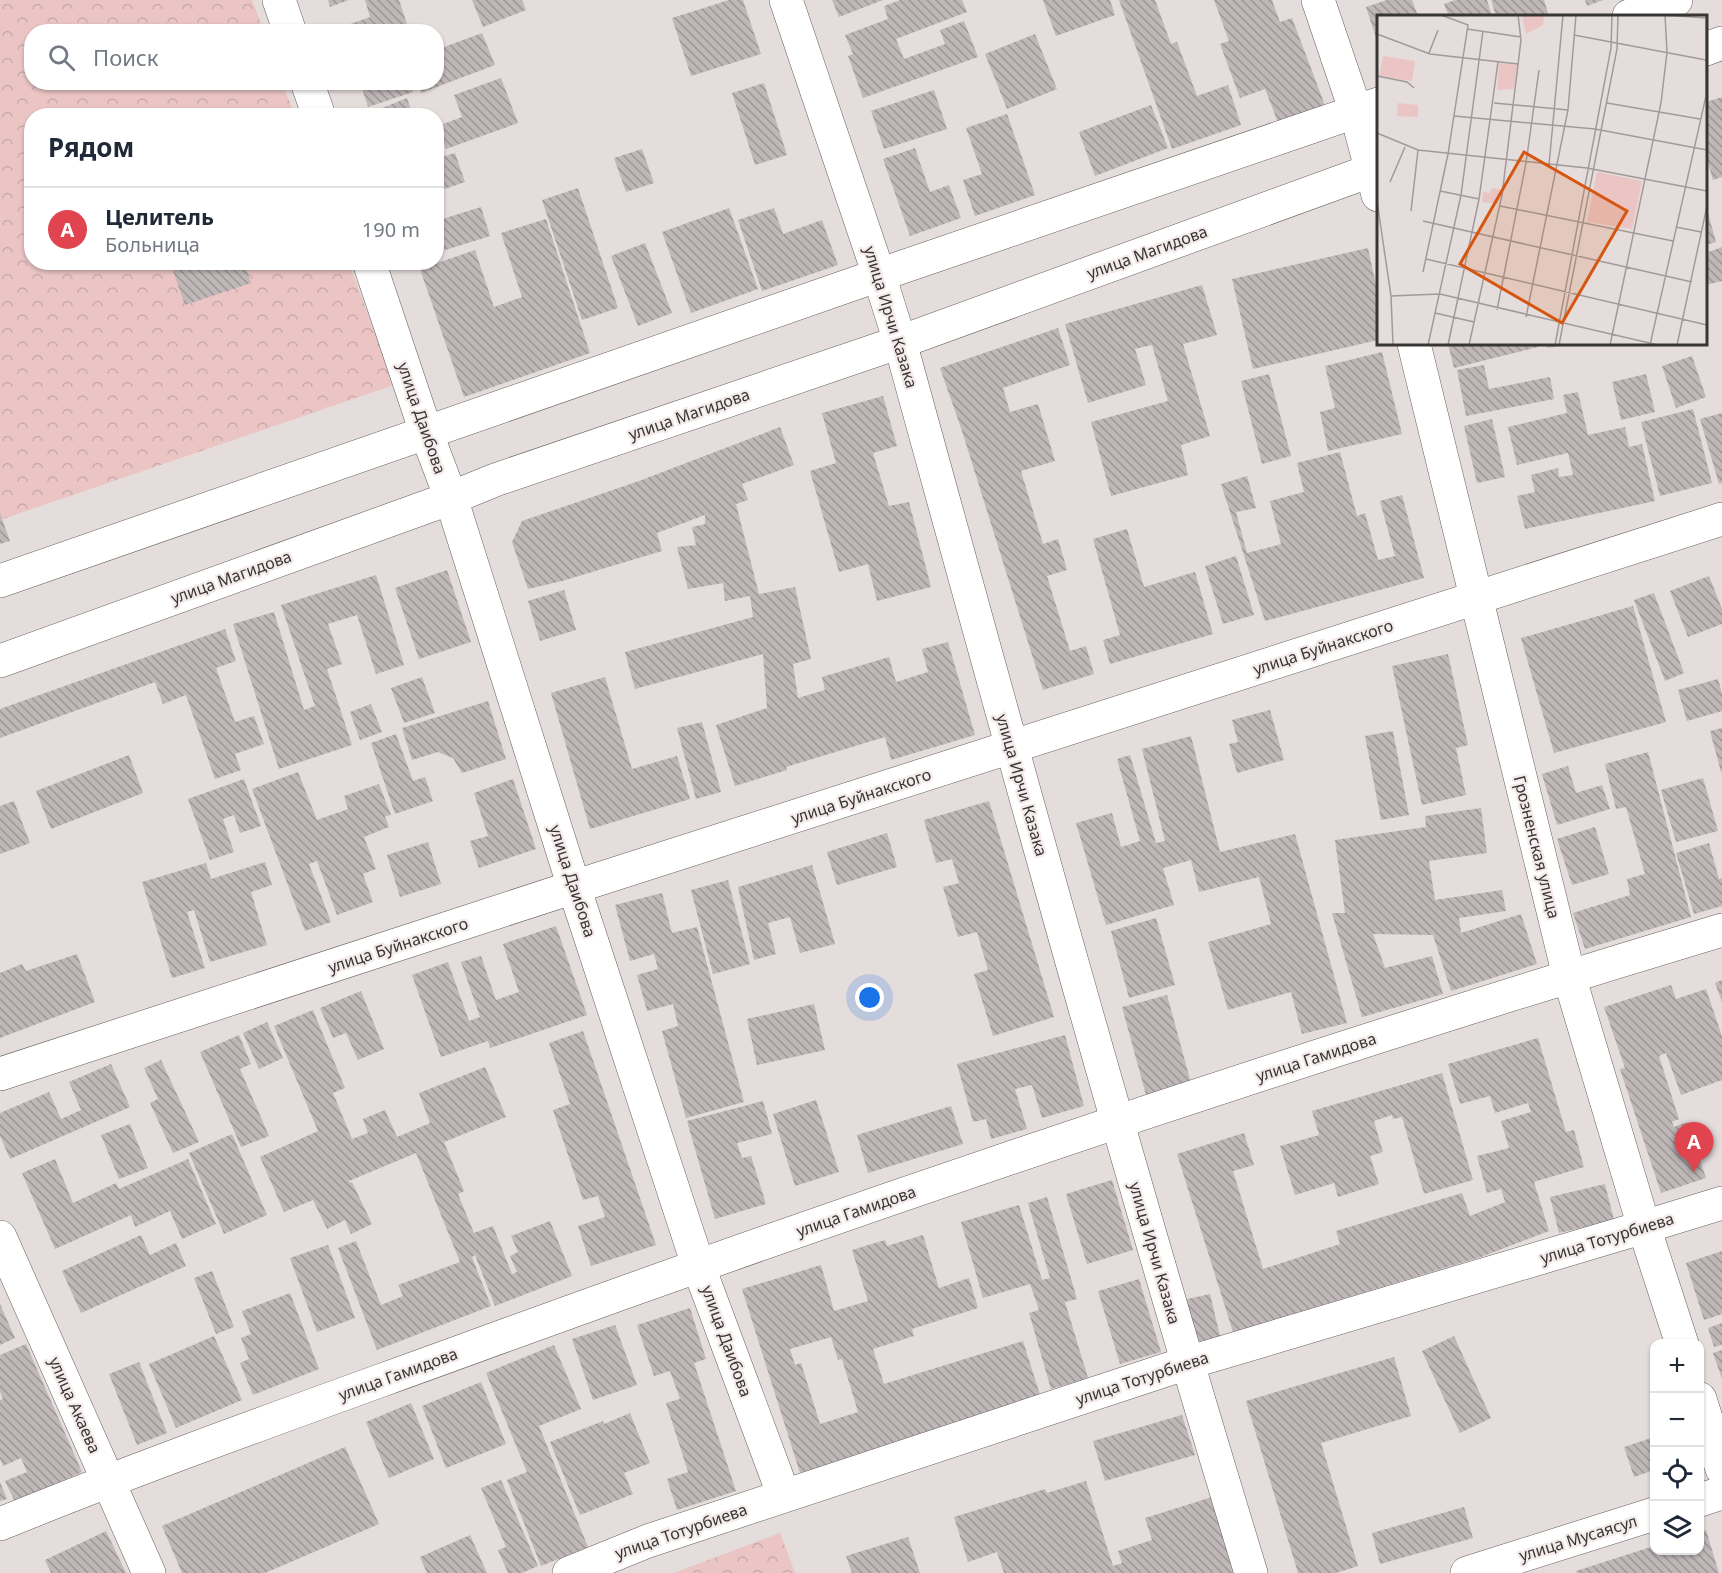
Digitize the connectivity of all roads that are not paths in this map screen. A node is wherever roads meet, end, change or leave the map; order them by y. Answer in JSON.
{"nodes":[{"id":1,"x":279,"y":0,"type":"edge"},
{"id":2,"x":786,"y":0,"type":"edge"},
{"id":3,"x":1318,"y":0,"type":"edge"},
{"id":4,"x":1676,"y":0,"type":"edge"},
{"id":5,"x":1632,"y":15,"type":"edge"},
{"id":6,"x":287,"y":24,"type":"edge"},
{"id":7,"x":1722,"y":43,"type":"edge"},
{"id":8,"x":1707,"y":49,"type":"edge"},
{"id":9,"x":311,"y":90,"type":"edge"},
{"id":10,"x":316,"y":108,"type":"edge"},
{"id":11,"x":1367,"y":108,"type":"edge"},
{"id":12,"x":1376,"y":178,"type":"edge"},
{"id":13,"x":372,"y":270,"type":"edge"},
{"id":14,"x":879,"y":274,"type":"junction"},
{"id":15,"x":900,"y":342,"type":"junction"},
{"id":16,"x":1414,"y":345,"type":"edge"},
{"id":17,"x":426,"y":432,"type":"junction"},
{"id":18,"x":451,"y":498,"type":"junction"},
{"id":19,"x":1722,"y":519,"type":"edge"},
{"id":20,"x":0,"y":581,"type":"edge"},
{"id":21,"x":1476,"y":598,"type":"junction"},
{"id":22,"x":0,"y":661,"type":"edge"},
{"id":23,"x":1011,"y":748,"type":"junction"},
{"id":24,"x":574,"y":887,"type":"junction"},
{"id":25,"x":1722,"y":930,"type":"edge"},
{"id":26,"x":1569,"y":976,"type":"junction"},
{"id":27,"x":0,"y":1074,"type":"edge"},
{"id":28,"x":1116,"y":1121,"type":"junction"},
{"id":29,"x":1722,"y":1203,"type":"edge"},
{"id":30,"x":1644,"y":1227,"type":"junction"},
{"id":31,"x":0,"y":1237,"type":"edge"},
{"id":32,"x":699,"y":1265,"type":"junction"},
{"id":33,"x":1680,"y":1339,"type":"edge"},
{"id":34,"x":1187,"y":1363,"type":"junction"},
{"id":35,"x":1704,"y":1412,"type":"edge"},
{"id":36,"x":1722,"y":1469,"type":"edge"},
{"id":37,"x":108,"y":1480,"type":"junction"},
{"id":38,"x":1722,"y":1493,"type":"edge"},
{"id":39,"x":784,"y":1496,"type":"junction"},
{"id":40,"x":1704,"y":1499,"type":"edge"},
{"id":41,"x":1650,"y":1515,"type":"edge"},
{"id":42,"x":0,"y":1524,"type":"edge"},
{"id":43,"x":149,"y":1573,"type":"edge"},
{"id":44,"x":569,"y":1573,"type":"edge"},
{"id":45,"x":1251,"y":1573,"type":"edge"},
{"id":46,"x":1467,"y":1573,"type":"edge"}],
"edges":[{"from":1,"to":6,"type":"street"},
{"from":2,"to":14,"type":"street","name":"улица Ирчи Казака"},
{"from":3,"to":11,"type":"street"},
{"from":4,"to":5,"type":"street"},
{"from":7,"to":8,"type":"street"},
{"from":9,"to":10,"type":"street"},
{"from":11,"to":12,"type":"street"},
{"from":11,"to":14,"type":"street"},
{"from":12,"to":15,"type":"street","name":"улица Магидова"},
{"from":13,"to":17,"type":"street","name":"улица Даибова"},
{"from":14,"to":15,"type":"street","name":"улица Ирчи Казака"},
{"from":14,"to":17,"type":"street"},
{"from":15,"to":18,"type":"street","name":"улица Магидова"},
{"from":15,"to":23,"type":"street","name":"улица Ирчи Казака"},
{"from":16,"to":21,"type":"street","name":"Грозненская улица"},
{"from":17,"to":18,"type":"street","name":"улица Даибова"},
{"from":17,"to":20,"type":"street"},
{"from":18,"to":22,"type":"street","name":"улица Магидова"},
{"from":18,"to":24,"type":"street","name":"улица Даибова"},
{"from":19,"to":21,"type":"street","name":"улица Буйнакского"},
{"from":21,"to":23,"type":"street","name":"улица Буйнакского"},
{"from":21,"to":26,"type":"street","name":"Грозненская улица"},
{"from":23,"to":24,"type":"street","name":"улица Буйнакского"},
{"from":23,"to":28,"type":"street","name":"улица Ирчи Казака"},
{"from":24,"to":27,"type":"street","name":"улица Буйнакского"},
{"from":24,"to":32,"type":"street","name":"улица Даибова"},
{"from":25,"to":26,"type":"street","name":"улица Гамидова"},
{"from":26,"to":28,"type":"street","name":"улица Гамидова"},
{"from":26,"to":30,"type":"street","name":"Грозненская улица"},
{"from":28,"to":32,"type":"street","name":"улица Гамидова"},
{"from":28,"to":34,"type":"street","name":"улица Ирчи Казака"},
{"from":29,"to":30,"type":"street","name":"улица Тотурбиева"},
{"from":30,"to":33,"type":"street","name":"Грозненская улица"},
{"from":30,"to":34,"type":"street","name":"улица Тотурбиева"},
{"from":31,"to":37,"type":"street","name":"улица Акаева"},
{"from":32,"to":37,"type":"street","name":"улица Гамидова"},
{"from":32,"to":39,"type":"street","name":"улица Даибова"},
{"from":34,"to":39,"type":"street","name":"улица Тотурбиева"},
{"from":34,"to":45,"type":"street","name":"улица Ирчи Казака"},
{"from":35,"to":36,"type":"street"},
{"from":37,"to":42,"type":"street","name":"улица Гамидова"},
{"from":37,"to":43,"type":"street","name":"улица Акаева"},
{"from":38,"to":40,"type":"street"},
{"from":39,"to":44,"type":"street","name":"улица Тотурбиева"},
{"from":41,"to":46,"type":"street","name":"улица Мусаясул"}]}
